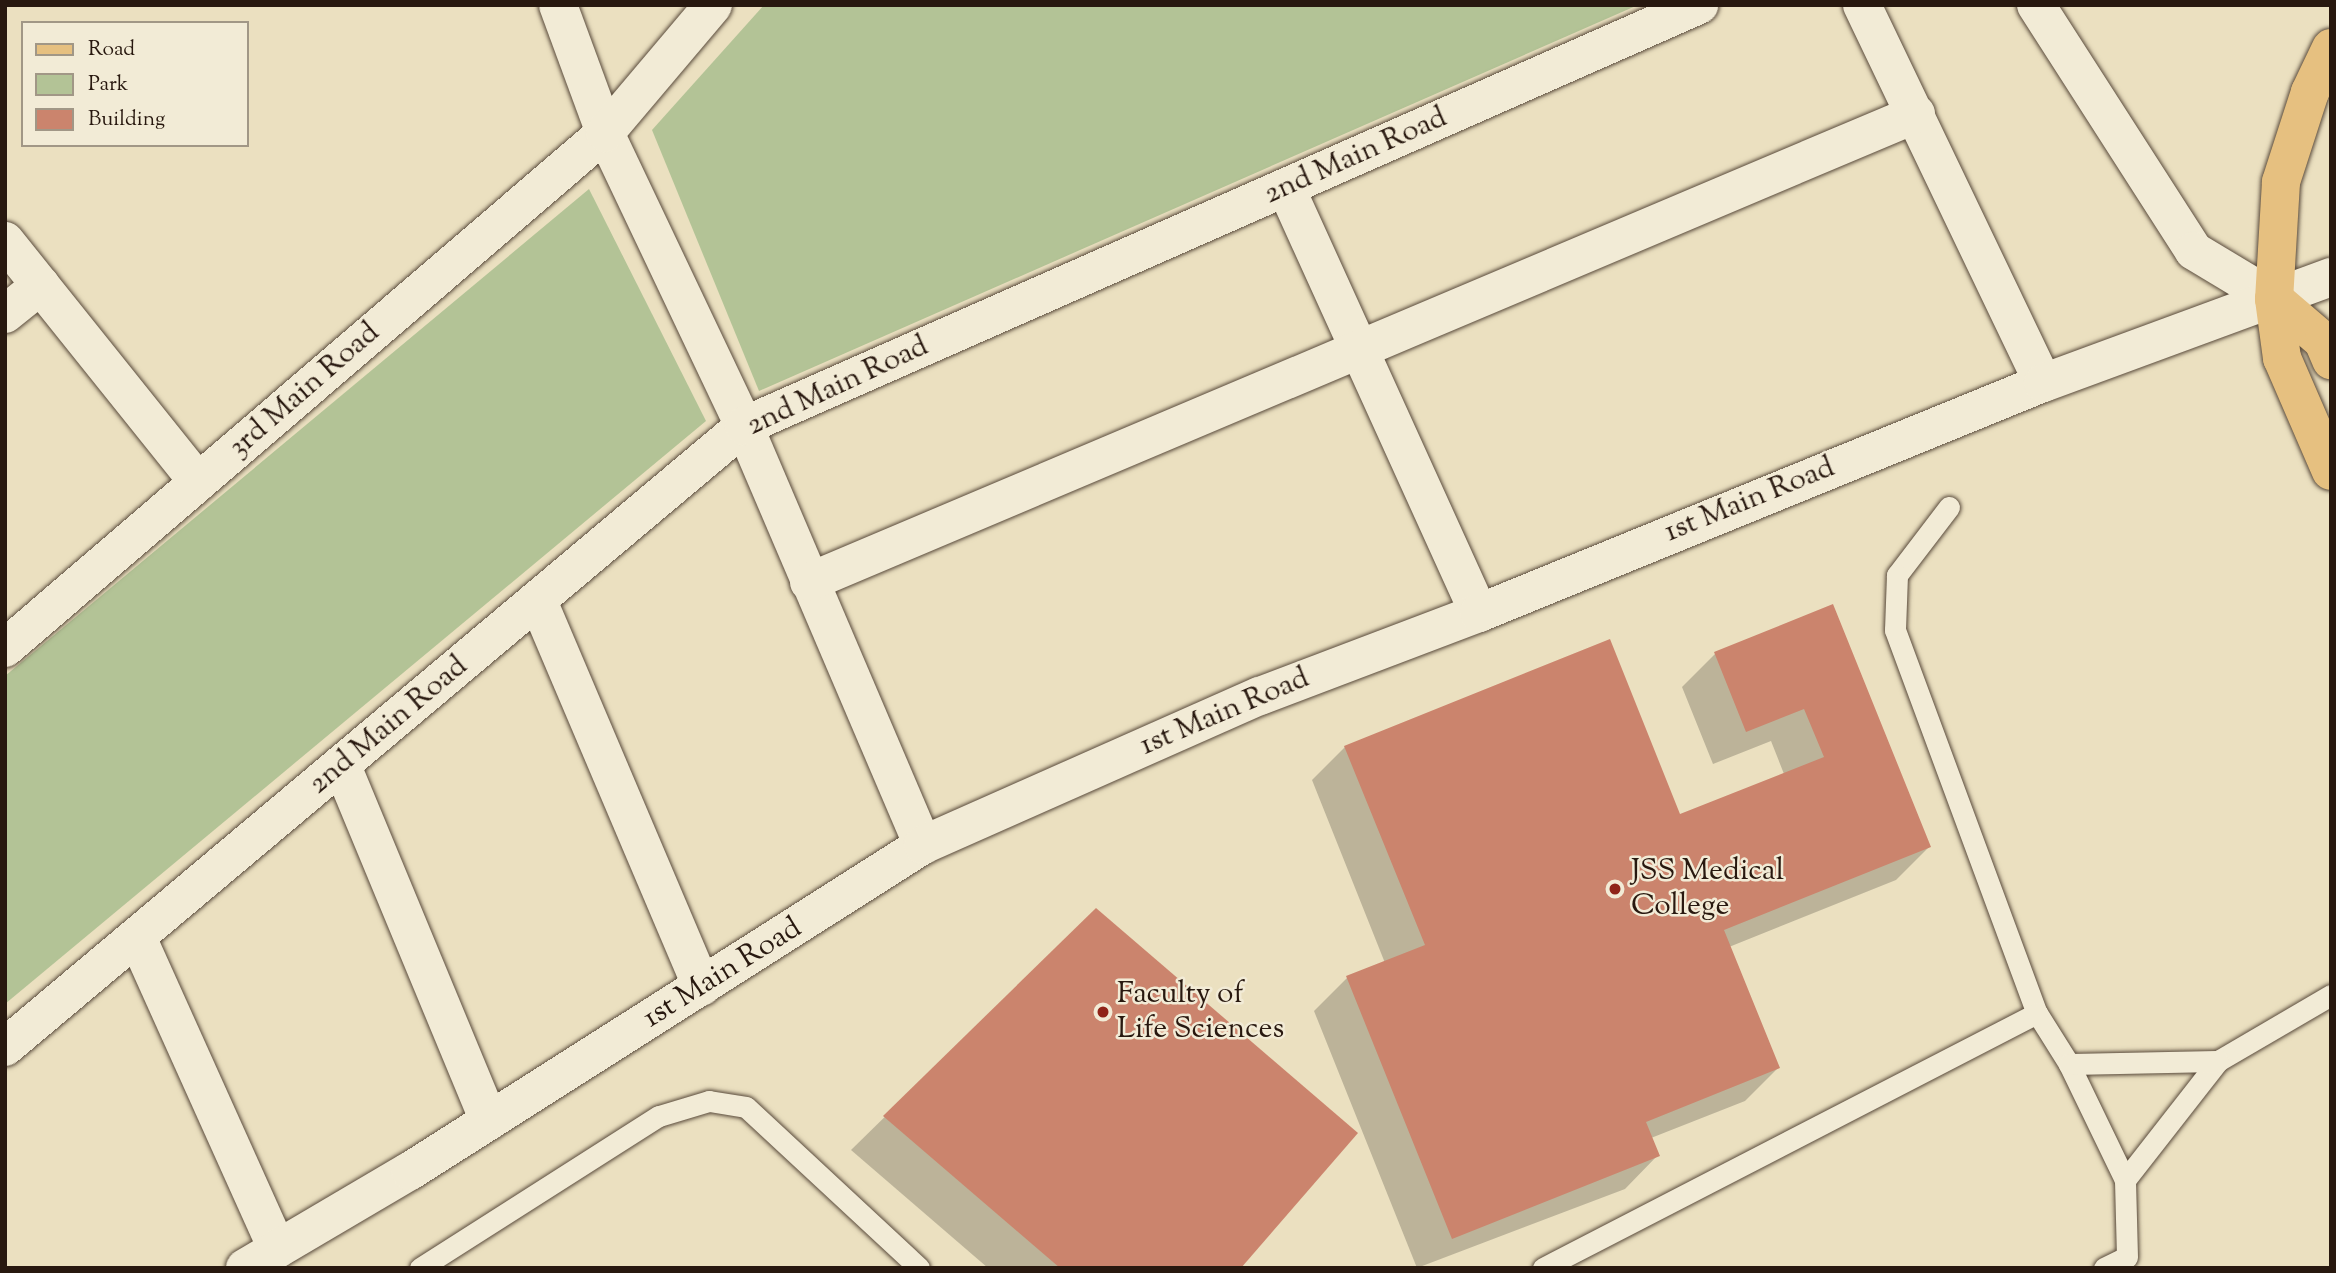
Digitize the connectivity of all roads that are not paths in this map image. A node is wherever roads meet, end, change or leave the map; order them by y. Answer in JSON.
{"nodes":[{"id":1,"x":558,"y":5,"type":"edge"},
{"id":2,"x":713,"y":5,"type":"edge"},
{"id":3,"x":1699,"y":5,"type":"edge"},
{"id":4,"x":1862,"y":5,"type":"edge"},
{"id":5,"x":2036,"y":5,"type":"edge"},
{"id":6,"x":2331,"y":48,"type":"edge"},
{"id":7,"x":1916,"y":114,"type":"junction"},
{"id":8,"x":605,"y":133,"type":"junction"},
{"id":9,"x":1286,"y":188,"type":"junction"},
{"id":10,"x":5,"y":241,"type":"edge"},
{"id":11,"x":2331,"y":277,"type":"edge"},
{"id":12,"x":41,"y":285,"type":"junction"},
{"id":13,"x":2274,"y":299,"type":"junction"},
{"id":14,"x":5,"y":314,"type":"edge"},
{"id":15,"x":1360,"y":350,"type":"junction"},
{"id":16,"x":2331,"y":360,"type":"edge"},
{"id":17,"x":2043,"y":383,"type":"junction"},
{"id":18,"x":744,"y":426,"type":"junction"},
{"id":19,"x":2331,"y":471,"type":"edge"},
{"id":20,"x":198,"y":482,"type":"junction"},
{"id":21,"x":1949,"y":507,"type":"dead end"},
{"id":22,"x":809,"y":582,"type":"junction"},
{"id":23,"x":538,"y":601,"type":"junction"},
{"id":24,"x":1479,"y":613,"type":"junction"},
{"id":25,"x":5,"y":648,"type":"edge"},
{"id":26,"x":342,"y":766,"type":"junction"},
{"id":27,"x":923,"y":845,"type":"junction"},
{"id":28,"x":137,"y":937,"type":"junction"},
{"id":29,"x":702,"y":987,"type":"junction"},
{"id":30,"x":2331,"y":995,"type":"edge"},
{"id":31,"x":2037,"y":1013,"type":"junction"},
{"id":32,"x":5,"y":1048,"type":"edge"},
{"id":33,"x":2218,"y":1061,"type":"junction"},
{"id":34,"x":2069,"y":1064,"type":"junction"},
{"id":35,"x":489,"y":1121,"type":"junction"},
{"id":36,"x":2125,"y":1180,"type":"junction"},
{"id":37,"x":262,"y":1258,"type":"edge"},
{"id":38,"x":2130,"y":1262,"type":"edge"},
{"id":39,"x":420,"y":1268,"type":"edge"},
{"id":40,"x":919,"y":1268,"type":"edge"},
{"id":41,"x":1543,"y":1268,"type":"edge"},
{"id":42,"x":2104,"y":1268,"type":"edge"}],
"edges":[{"from":1,"to":8,"type":"street"},
{"from":2,"to":8,"type":"street","name":"3rd Main Road"},
{"from":3,"to":9,"type":"street","name":"2nd Main Road"},
{"from":4,"to":7,"type":"street"},
{"from":5,"to":13,"type":"street"},
{"from":6,"to":13,"type":"main road"},
{"from":7,"to":15,"type":"street"},
{"from":7,"to":17,"type":"street"},
{"from":8,"to":18,"type":"street"},
{"from":8,"to":20,"type":"street","name":"3rd Main Road"},
{"from":9,"to":15,"type":"street"},
{"from":9,"to":18,"type":"street","name":"2nd Main Road"},
{"from":10,"to":12,"type":"street"},
{"from":11,"to":13,"type":"street","name":"1st Main Road"},
{"from":12,"to":14,"type":"street"},
{"from":12,"to":20,"type":"street"},
{"from":13,"to":16,"type":"main road"},
{"from":13,"to":17,"type":"street","name":"1st Main Road"},
{"from":13,"to":19,"type":"main road"},
{"from":15,"to":22,"type":"street"},
{"from":15,"to":24,"type":"street"},
{"from":17,"to":24,"type":"street","name":"1st Main Road"},
{"from":18,"to":22,"type":"street"},
{"from":18,"to":23,"type":"street","name":"2nd Main Road"},
{"from":20,"to":25,"type":"street","name":"3rd Main Road"},
{"from":21,"to":31,"type":"lane"},
{"from":22,"to":27,"type":"street"},
{"from":23,"to":26,"type":"street","name":"2nd Main Road"},
{"from":23,"to":29,"type":"street"},
{"from":24,"to":27,"type":"street","name":"1st Main Road"},
{"from":26,"to":28,"type":"street","name":"2nd Main Road"},
{"from":26,"to":35,"type":"street"},
{"from":27,"to":29,"type":"street","name":"1st Main Road"},
{"from":28,"to":32,"type":"street","name":"2nd Main Road"},
{"from":28,"to":37,"type":"street"},
{"from":29,"to":35,"type":"street","name":"1st Main Road"},
{"from":30,"to":33,"type":"lane"},
{"from":31,"to":34,"type":"lane"},
{"from":31,"to":41,"type":"lane"},
{"from":33,"to":34,"type":"lane"},
{"from":33,"to":36,"type":"lane"},
{"from":34,"to":36,"type":"lane"},
{"from":35,"to":37,"type":"street","name":"1st Main Road"},
{"from":36,"to":38,"type":"lane"},
{"from":38,"to":42,"type":"lane"},
{"from":39,"to":40,"type":"lane"}]}
